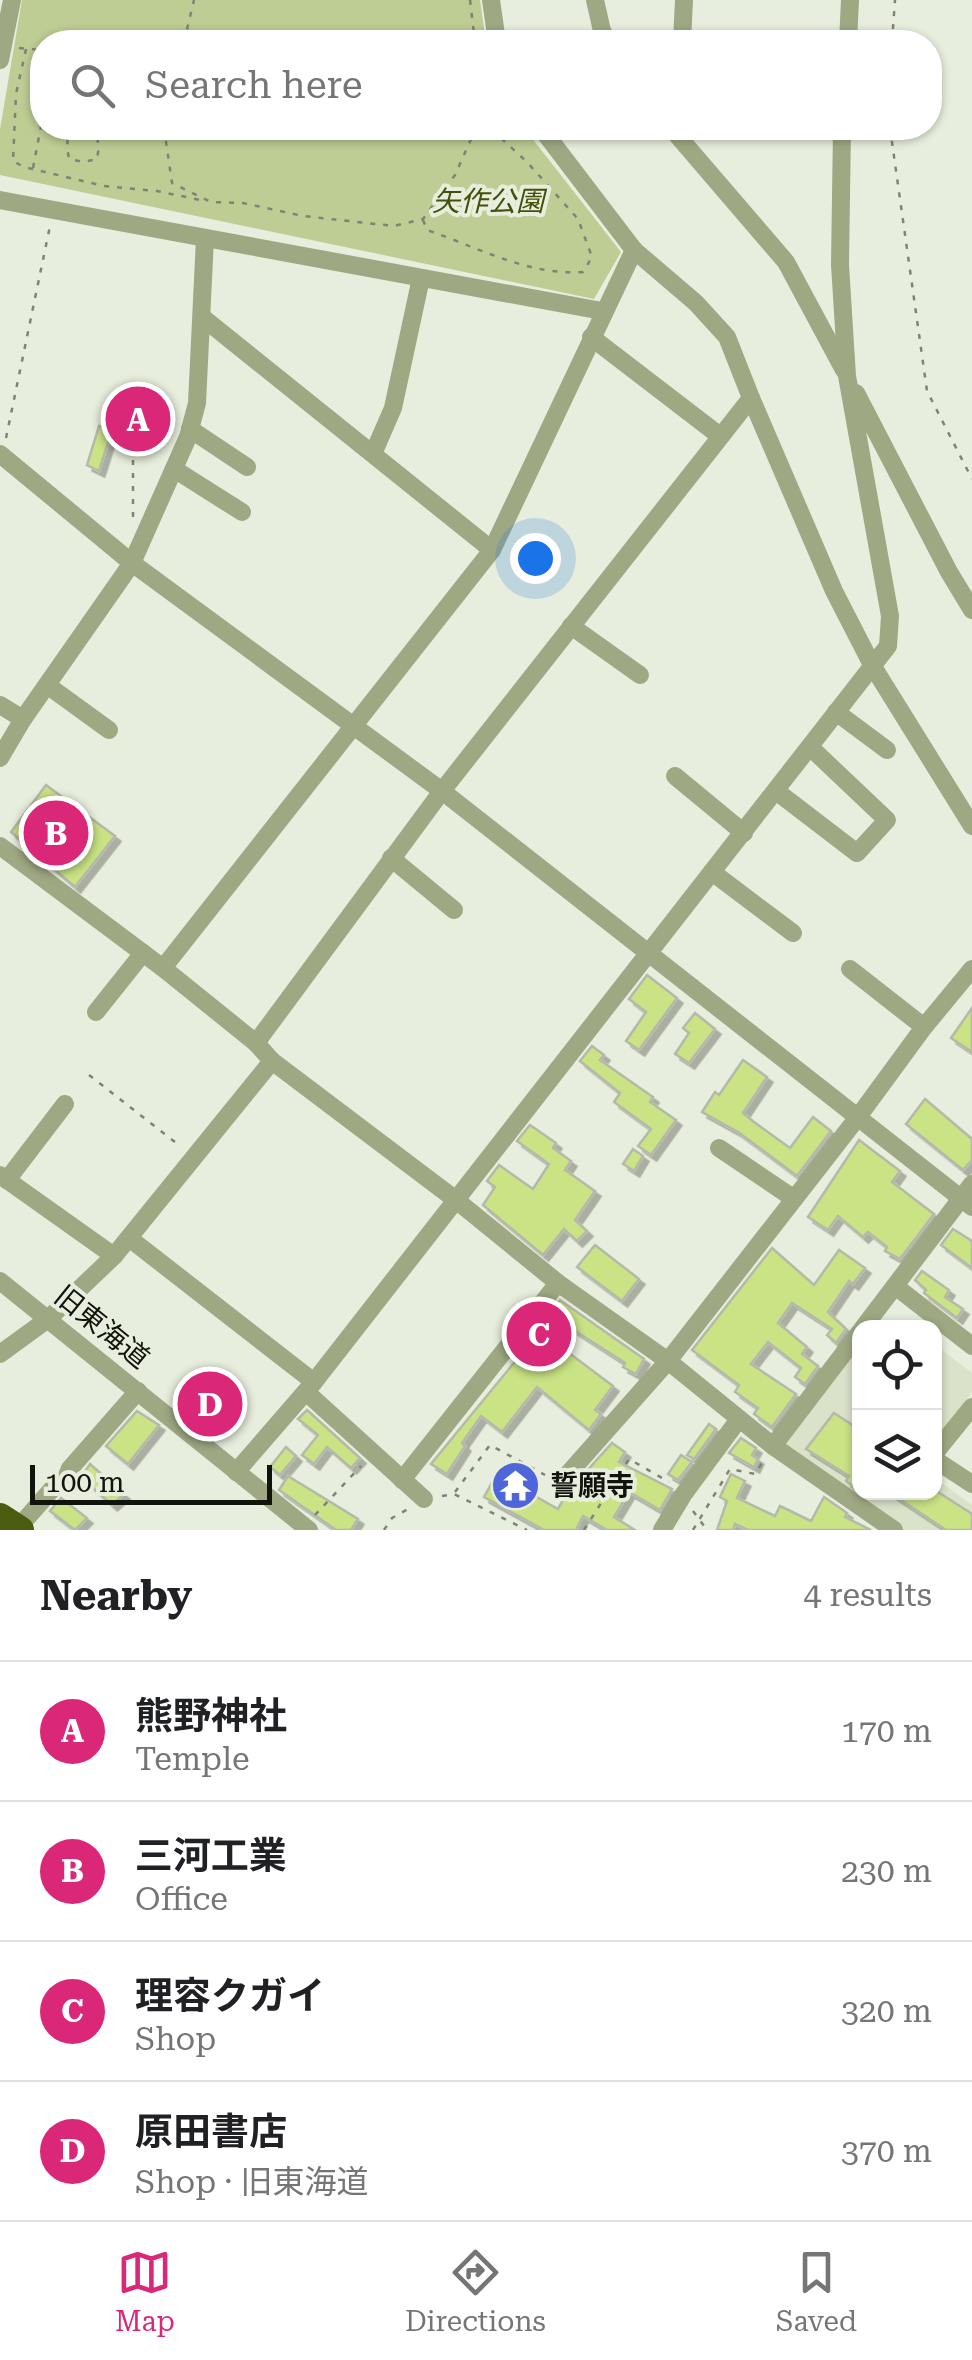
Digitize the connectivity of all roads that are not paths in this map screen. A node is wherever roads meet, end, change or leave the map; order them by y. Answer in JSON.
{"nodes":[{"id":1,"x":12,"y":0,"type":"edge"},
{"id":2,"x":491,"y":0,"type":"edge"},
{"id":3,"x":595,"y":0,"type":"edge"},
{"id":4,"x":684,"y":0,"type":"edge"},
{"id":5,"x":850,"y":0,"type":"edge"},
{"id":6,"x":495,"y":30,"type":"edge"},
{"id":7,"x":602,"y":30,"type":"edge"},
{"id":8,"x":683,"y":30,"type":"edge"},
{"id":9,"x":849,"y":30,"type":"edge"},
{"id":10,"x":1,"y":53,"type":"edge"},
{"id":11,"x":550,"y":140,"type":"edge"},
{"id":12,"x":681,"y":140,"type":"edge"},
{"id":13,"x":842,"y":140,"type":"edge"},
{"id":14,"x":0,"y":200,"type":"edge"},
{"id":15,"x":205,"y":238,"type":"junction"},
{"id":16,"x":634,"y":250,"type":"junction"},
{"id":17,"x":421,"y":278,"type":"junction"},
{"id":18,"x":602,"y":312,"type":"junction"},
{"id":19,"x":202,"y":316,"type":"junction"},
{"id":20,"x":590,"y":337,"type":"junction"},
{"id":21,"x":847,"y":376,"type":"junction"},
{"id":22,"x":750,"y":398,"type":"junction"},
{"id":23,"x":190,"y":429,"type":"junction"},
{"id":24,"x":720,"y":436,"type":"junction"},
{"id":25,"x":373,"y":454,"type":"junction"},
{"id":26,"x":1,"y":455,"type":"edge"},
{"id":27,"x":247,"y":467,"type":"dead end"},
{"id":28,"x":174,"y":469,"type":"junction"},
{"id":29,"x":242,"y":512,"type":"dead end"},
{"id":30,"x":492,"y":550,"type":"junction"},
{"id":31,"x":132,"y":563,"type":"junction"},
{"id":32,"x":972,"y":610,"type":"edge"},
{"id":33,"x":571,"y":626,"type":"junction"},
{"id":34,"x":872,"y":665,"type":"junction"},
{"id":35,"x":640,"y":675,"type":"dead end"},
{"id":36,"x":47,"y":684,"type":"junction"},
{"id":37,"x":0,"y":705,"type":"edge"},
{"id":38,"x":836,"y":712,"type":"junction"},
{"id":39,"x":23,"y":719,"type":"junction"},
{"id":40,"x":354,"y":726,"type":"junction"},
{"id":41,"x":108,"y":730,"type":"dead end"},
{"id":42,"x":810,"y":747,"type":"junction"},
{"id":43,"x":887,"y":750,"type":"dead end"},
{"id":44,"x":0,"y":758,"type":"edge"},
{"id":45,"x":674,"y":776,"type":"dead end"},
{"id":46,"x":442,"y":791,"type":"junction"},
{"id":47,"x":776,"y":791,"type":"junction"},
{"id":48,"x":972,"y":826,"type":"edge"},
{"id":49,"x":744,"y":833,"type":"junction"},
{"id":50,"x":0,"y":846,"type":"edge"},
{"id":51,"x":391,"y":858,"type":"junction"},
{"id":52,"x":712,"y":872,"type":"junction"},
{"id":53,"x":454,"y":910,"type":"dead end"},
{"id":54,"x":792,"y":932,"type":"dead end"},
{"id":55,"x":144,"y":953,"type":"junction"},
{"id":56,"x":649,"y":955,"type":"junction"},
{"id":57,"x":163,"y":968,"type":"junction"},
{"id":58,"x":850,"y":969,"type":"dead end"},
{"id":59,"x":972,"y":969,"type":"edge"},
{"id":60,"x":96,"y":1012,"type":"dead end"},
{"id":61,"x":924,"y":1027,"type":"junction"},
{"id":62,"x":256,"y":1043,"type":"junction"},
{"id":63,"x":272,"y":1061,"type":"junction"},
{"id":64,"x":64,"y":1104,"type":"dead end"},
{"id":65,"x":858,"y":1117,"type":"junction"},
{"id":66,"x":720,"y":1148,"type":"dead end"},
{"id":67,"x":3,"y":1178,"type":"edge"},
{"id":68,"x":968,"y":1196,"type":"edge"},
{"id":69,"x":794,"y":1198,"type":"junction"},
{"id":70,"x":456,"y":1200,"type":"junction"},
{"id":71,"x":128,"y":1238,"type":"junction"},
{"id":72,"x":114,"y":1256,"type":"junction"},
{"id":73,"x":0,"y":1281,"type":"edge"},
{"id":74,"x":558,"y":1282,"type":"junction"},
{"id":75,"x":895,"y":1286,"type":"junction"},
{"id":76,"x":48,"y":1319,"type":"junction"},
{"id":77,"x":869,"y":1320,"type":"edge"},
{"id":78,"x":852,"y":1342,"type":"edge"},
{"id":79,"x":972,"y":1346,"type":"edge"},
{"id":80,"x":0,"y":1354,"type":"edge"},
{"id":81,"x":668,"y":1361,"type":"junction"},
{"id":82,"x":310,"y":1387,"type":"junction"},
{"id":83,"x":138,"y":1391,"type":"junction"},
{"id":84,"x":972,"y":1407,"type":"edge"},
{"id":85,"x":739,"y":1420,"type":"junction"},
{"id":86,"x":773,"y":1446,"type":"junction"},
{"id":87,"x":942,"y":1446,"type":"edge"},
{"id":88,"x":942,"y":1463,"type":"edge"},
{"id":89,"x":236,"y":1472,"type":"junction"},
{"id":90,"x":402,"y":1480,"type":"junction"},
{"id":91,"x":560,"y":1483,"type":"road end"},
{"id":92,"x":972,"y":1484,"type":"edge"},
{"id":93,"x":424,"y":1498,"type":"road end"},
{"id":94,"x":12,"y":1525,"type":"edge"},
{"id":95,"x":307,"y":1528,"type":"edge"},
{"id":96,"x":662,"y":1530,"type":"edge"},
{"id":97,"x":894,"y":1530,"type":"edge"}],
"edges":[{"from":1,"to":10,"type":"street"},
{"from":2,"to":6,"type":"street"},
{"from":3,"to":7,"type":"street"},
{"from":4,"to":8,"type":"street"},
{"from":5,"to":9,"type":"street"},
{"from":11,"to":16,"type":"street"},
{"from":12,"to":21,"type":"street"},
{"from":13,"to":21,"type":"street"},
{"from":14,"to":15,"type":"street"},
{"from":15,"to":17,"type":"street"},
{"from":15,"to":19,"type":"street"},
{"from":16,"to":18,"type":"street"},
{"from":16,"to":22,"type":"street"},
{"from":17,"to":18,"type":"street"},
{"from":17,"to":25,"type":"street"},
{"from":18,"to":20,"type":"street"},
{"from":19,"to":23,"type":"street"},
{"from":19,"to":25,"type":"street"},
{"from":20,"to":24,"type":"street"},
{"from":20,"to":30,"type":"street"},
{"from":21,"to":32,"type":"street"},
{"from":21,"to":34,"type":"street"},
{"from":22,"to":24,"type":"street"},
{"from":22,"to":34,"type":"street"},
{"from":23,"to":27,"type":"street"},
{"from":23,"to":28,"type":"street"},
{"from":24,"to":33,"type":"street"},
{"from":25,"to":30,"type":"street"},
{"from":26,"to":31,"type":"street"},
{"from":28,"to":29,"type":"street"},
{"from":28,"to":31,"type":"street"},
{"from":30,"to":40,"type":"street"},
{"from":31,"to":36,"type":"street"},
{"from":31,"to":40,"type":"street"},
{"from":33,"to":35,"type":"street"},
{"from":33,"to":46,"type":"street"},
{"from":34,"to":38,"type":"street"},
{"from":34,"to":48,"type":"street"},
{"from":36,"to":39,"type":"street"},
{"from":36,"to":41,"type":"street"},
{"from":37,"to":39,"type":"street"},
{"from":38,"to":42,"type":"street"},
{"from":38,"to":43,"type":"street"},
{"from":39,"to":44,"type":"street"},
{"from":40,"to":46,"type":"street"},
{"from":40,"to":57,"type":"street"},
{"from":42,"to":47,"type":"street"},
{"from":42,"to":47,"type":"street"},
{"from":45,"to":49,"type":"street"},
{"from":46,"to":51,"type":"street"},
{"from":46,"to":56,"type":"street"},
{"from":47,"to":49,"type":"street"},
{"from":49,"to":52,"type":"street"},
{"from":50,"to":55,"type":"street"},
{"from":51,"to":53,"type":"street"},
{"from":51,"to":62,"type":"street"},
{"from":52,"to":54,"type":"street"},
{"from":52,"to":56,"type":"street"},
{"from":55,"to":57,"type":"street"},
{"from":55,"to":60,"type":"street"},
{"from":56,"to":65,"type":"street"},
{"from":56,"to":70,"type":"street"},
{"from":57,"to":62,"type":"street"},
{"from":58,"to":61,"type":"street"},
{"from":59,"to":61,"type":"street"},
{"from":61,"to":65,"type":"street"},
{"from":62,"to":63,"type":"street"},
{"from":63,"to":70,"type":"street"},
{"from":63,"to":71,"type":"street"},
{"from":64,"to":67,"type":"street"},
{"from":65,"to":68,"type":"street"},
{"from":65,"to":69,"type":"street"},
{"from":66,"to":69,"type":"street"},
{"from":67,"to":72,"type":"street"},
{"from":68,"to":75,"type":"street"},
{"from":69,"to":81,"type":"street"},
{"from":70,"to":74,"type":"street"},
{"from":70,"to":82,"type":"street"},
{"from":71,"to":72,"type":"street"},
{"from":71,"to":82,"type":"street"},
{"from":72,"to":76,"type":"street"},
{"from":73,"to":76,"type":"street","name":"旧東海道"},
{"from":74,"to":81,"type":"street"},
{"from":74,"to":90,"type":"street"},
{"from":75,"to":77,"type":"street"},
{"from":75,"to":79,"type":"street"},
{"from":76,"to":80,"type":"street"},
{"from":76,"to":83,"type":"street","name":"旧東海道"},
{"from":78,"to":86,"type":"street"},
{"from":81,"to":85,"type":"street"},
{"from":81,"to":91,"type":"street"},
{"from":82,"to":89,"type":"street"},
{"from":82,"to":90,"type":"street"},
{"from":83,"to":89,"type":"street","name":"旧東海道"},
{"from":83,"to":94,"type":"street"},
{"from":84,"to":87,"type":"street"},
{"from":85,"to":86,"type":"street"},
{"from":85,"to":96,"type":"street"},
{"from":86,"to":97,"type":"street"},
{"from":88,"to":92,"type":"street"},
{"from":89,"to":95,"type":"street","name":"旧東海道"},
{"from":90,"to":93,"type":"street"}]}
